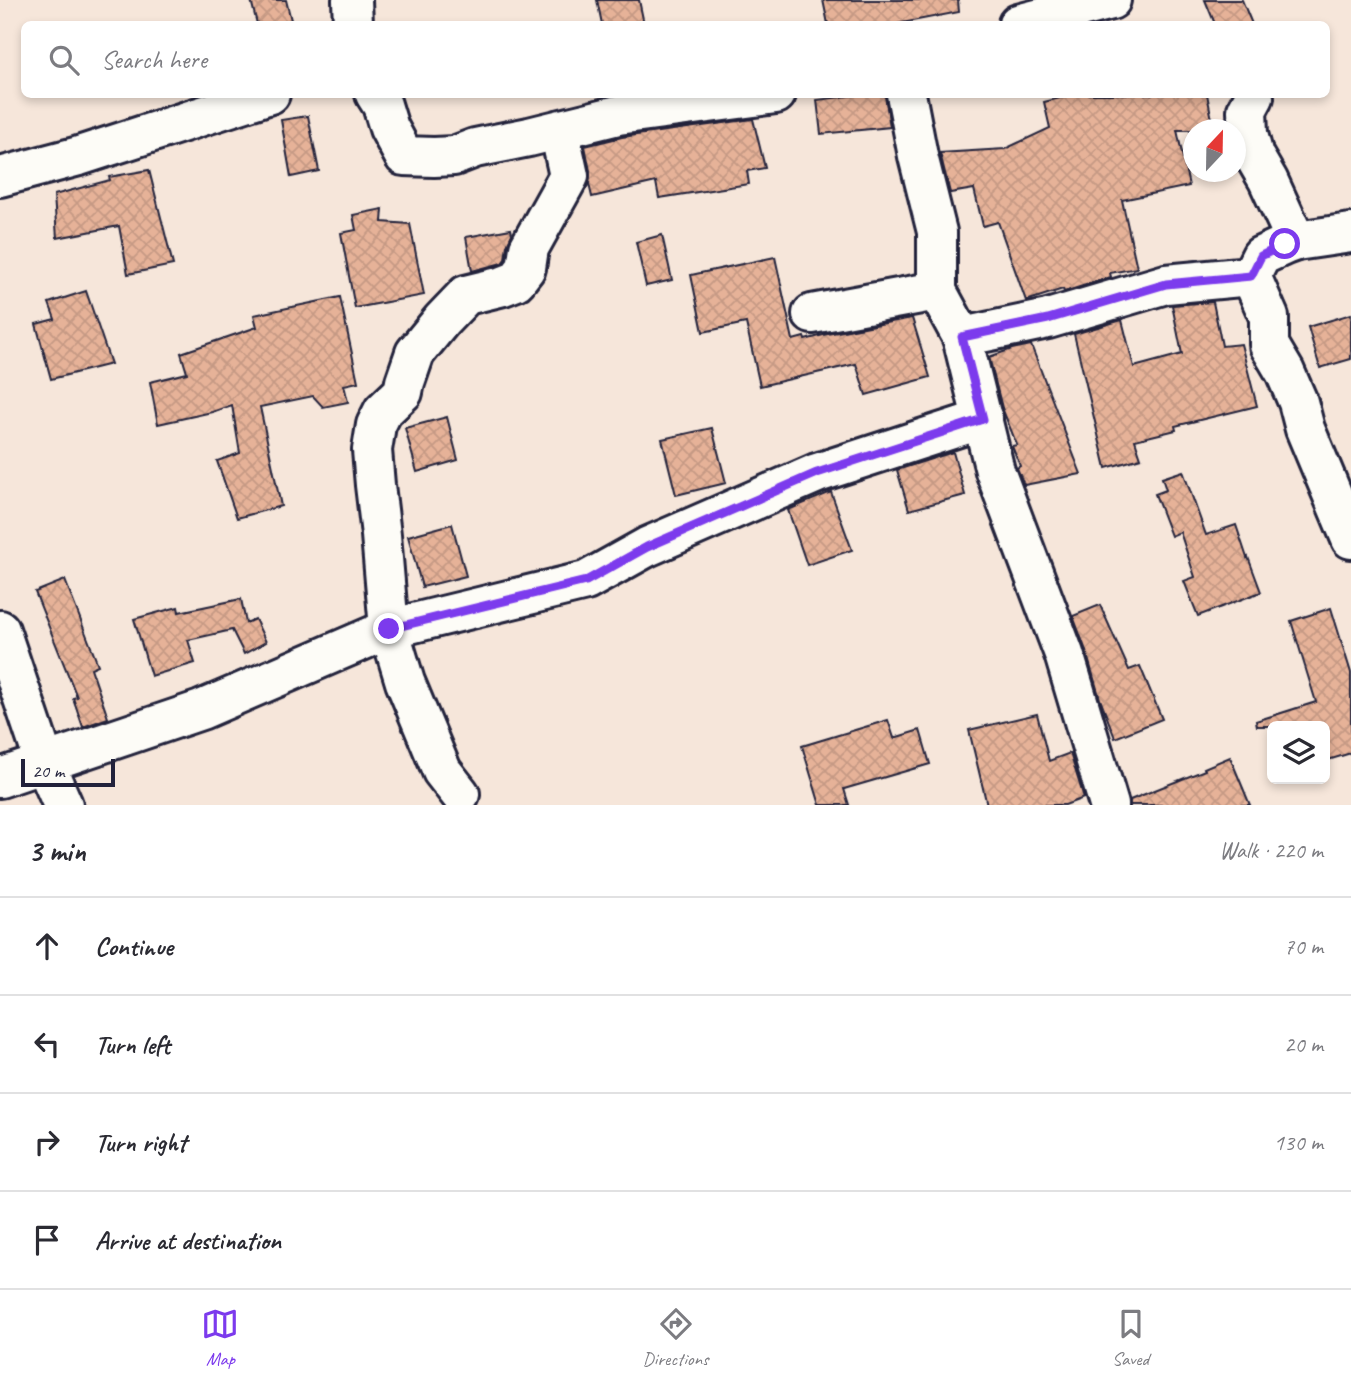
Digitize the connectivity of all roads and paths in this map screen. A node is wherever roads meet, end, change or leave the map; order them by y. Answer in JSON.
{"nodes":[{"id":1,"x":352,"y":0,"type":"edge"},
{"id":2,"x":1111,"y":0,"type":"edge"},
{"id":3,"x":354,"y":21,"type":"edge"},
{"id":4,"x":1030,"y":21,"type":"edge"},
{"id":5,"x":258,"y":98,"type":"edge"},
{"id":6,"x":378,"y":98,"type":"edge"},
{"id":7,"x":746,"y":98,"type":"edge"},
{"id":8,"x":907,"y":98,"type":"edge"},
{"id":9,"x":1253,"y":98,"type":"edge"},
{"id":10,"x":559,"y":130,"type":"junction"},
{"id":11,"x":0,"y":177,"type":"edge"},
{"id":12,"x":1351,"y":233,"type":"edge"},
{"id":13,"x":1296,"y":241,"type":"junction"},
{"id":14,"x":1251,"y":276,"type":"junction"},
{"id":15,"x":937,"y":291,"type":"junction"},
{"id":16,"x":813,"y":314,"type":"dead end"},
{"id":17,"x":962,"y":337,"type":"junction"},
{"id":18,"x":983,"y":419,"type":"junction"},
{"id":19,"x":1351,"y":539,"type":"edge"},
{"id":20,"x":389,"y":629,"type":"junction"},
{"id":21,"x":0,"y":630,"type":"edge"},
{"id":22,"x":45,"y":764,"type":"junction"},
{"id":23,"x":0,"y":778,"type":"edge"},
{"id":24,"x":460,"y":794,"type":"dead end"},
{"id":25,"x":63,"y":805,"type":"edge"},
{"id":26,"x":1109,"y":805,"type":"edge"}],
"edges":[{"from":1,"to":3,"type":"street"},
{"from":2,"to":4,"type":"street"},
{"from":5,"to":11,"type":"street"},
{"from":6,"to":10,"type":"street"},
{"from":7,"to":10,"type":"street"},
{"from":8,"to":15,"type":"street"},
{"from":9,"to":13,"type":"street"},
{"from":10,"to":20,"type":"street"},
{"from":12,"to":13,"type":"street"},
{"from":13,"to":14,"type":"street"},
{"from":14,"to":17,"type":"street"},
{"from":14,"to":19,"type":"street"},
{"from":15,"to":16,"type":"street"},
{"from":15,"to":17,"type":"street"},
{"from":17,"to":18,"type":"street"},
{"from":18,"to":20,"type":"street"},
{"from":18,"to":26,"type":"street"},
{"from":20,"to":22,"type":"street"},
{"from":20,"to":24,"type":"street"},
{"from":21,"to":22,"type":"street"},
{"from":22,"to":23,"type":"street"},
{"from":22,"to":25,"type":"street"}]}
